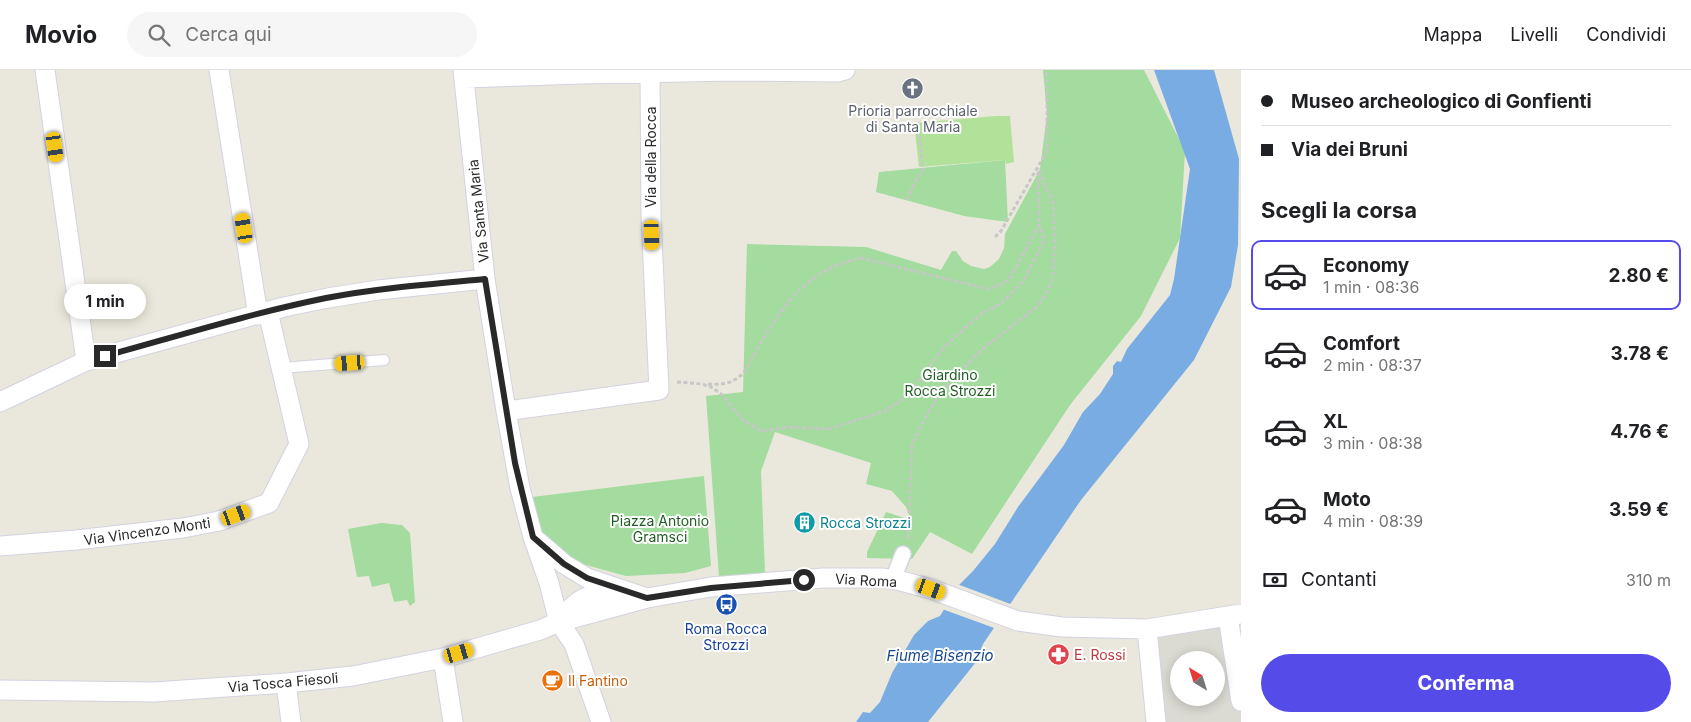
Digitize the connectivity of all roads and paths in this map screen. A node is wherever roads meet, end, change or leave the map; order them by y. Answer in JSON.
{"nodes":[{"id":1,"x":45,"y":70,"type":"edge"},
{"id":2,"x":219,"y":70,"type":"edge"},
{"id":3,"x":846,"y":70,"type":"edge"},
{"id":4,"x":1047,"y":70,"type":"edge"},
{"id":5,"x":650,"y":73,"type":"junction"},
{"id":6,"x":464,"y":74,"type":"edge"},
{"id":7,"x":918,"y":122,"type":"dead end"},
{"id":8,"x":1038,"y":168,"type":"junction"},
{"id":9,"x":907,"y":200,"type":"dead end"},
{"id":10,"x":1039,"y":225,"type":"junction"},
{"id":11,"x":995,"y":237,"type":"dead end"},
{"id":12,"x":485,"y":279,"type":"junction"},
{"id":13,"x":263,"y":313,"type":"junction"},
{"id":14,"x":384,"y":360,"type":"dead end"},
{"id":15,"x":86,"y":361,"type":"junction"},
{"id":16,"x":281,"y":368,"type":"junction"},
{"id":17,"x":702,"y":384,"type":"junction"},
{"id":18,"x":659,"y":386,"type":"junction"},
{"id":19,"x":0,"y":402,"type":"edge"},
{"id":20,"x":506,"y":411,"type":"junction"},
{"id":21,"x":533,"y":537,"type":"junction"},
{"id":22,"x":0,"y":546,"type":"edge"},
{"id":23,"x":903,"y":554,"type":"joint"},
{"id":24,"x":893,"y":579,"type":"junction"},
{"id":25,"x":647,"y":598,"type":"junction"},
{"id":26,"x":1234,"y":615,"type":"edge"},
{"id":27,"x":560,"y":622,"type":"junction"},
{"id":28,"x":1147,"y":630,"type":"junction"},
{"id":29,"x":443,"y":658,"type":"junction"},
{"id":30,"x":286,"y":683,"type":"junction"},
{"id":31,"x":0,"y":690,"type":"edge"},
{"id":32,"x":1241,"y":701,"type":"edge"},
{"id":33,"x":291,"y":722,"type":"edge"},
{"id":34,"x":453,"y":722,"type":"edge"},
{"id":35,"x":601,"y":722,"type":"edge"},
{"id":36,"x":1156,"y":722,"type":"edge"}],
"edges":[{"from":1,"to":15,"type":"street"},
{"from":2,"to":13,"type":"street","name":"Via Vincenzo Monti"},
{"from":3,"to":5,"type":"street"},
{"from":4,"to":8,"type":"path"},
{"from":5,"to":6,"type":"street"},
{"from":5,"to":18,"type":"street","name":"Via della Rocca"},
{"from":6,"to":12,"type":"street","name":"Via Santa Maria"},
{"from":7,"to":9,"type":"path"},
{"from":8,"to":10,"type":"path"},
{"from":8,"to":11,"type":"path"},
{"from":8,"to":23,"type":"path"},
{"from":10,"to":17,"type":"path"},
{"from":10,"to":17,"type":"path"},
{"from":12,"to":13,"type":"street"},
{"from":12,"to":20,"type":"street","name":"Via Santa Maria"},
{"from":13,"to":15,"type":"street"},
{"from":13,"to":16,"type":"street","name":"Via Vincenzo Monti"},
{"from":14,"to":16,"type":"lane"},
{"from":15,"to":19,"type":"street"},
{"from":16,"to":22,"type":"street","name":"Via Vincenzo Monti"},
{"from":17,"to":18,"type":"path"},
{"from":18,"to":20,"type":"street"},
{"from":20,"to":21,"type":"street"},
{"from":21,"to":25,"type":"street"},
{"from":21,"to":27,"type":"street"},
{"from":23,"to":24,"type":"street"},
{"from":24,"to":25,"type":"street","name":"Via Roma"},
{"from":24,"to":28,"type":"street","name":"Via Roma"},
{"from":25,"to":27,"type":"street"},
{"from":26,"to":28,"type":"street","name":"Via Roma"},
{"from":26,"to":32,"type":"street"},
{"from":27,"to":29,"type":"street","name":"Via Tosca Fiesoli"},
{"from":27,"to":35,"type":"street"},
{"from":28,"to":36,"type":"street"},
{"from":29,"to":30,"type":"street","name":"Via Tosca Fiesoli"},
{"from":29,"to":34,"type":"street"},
{"from":30,"to":31,"type":"street","name":"Via Tosca Fiesoli"},
{"from":30,"to":33,"type":"street"}]}
